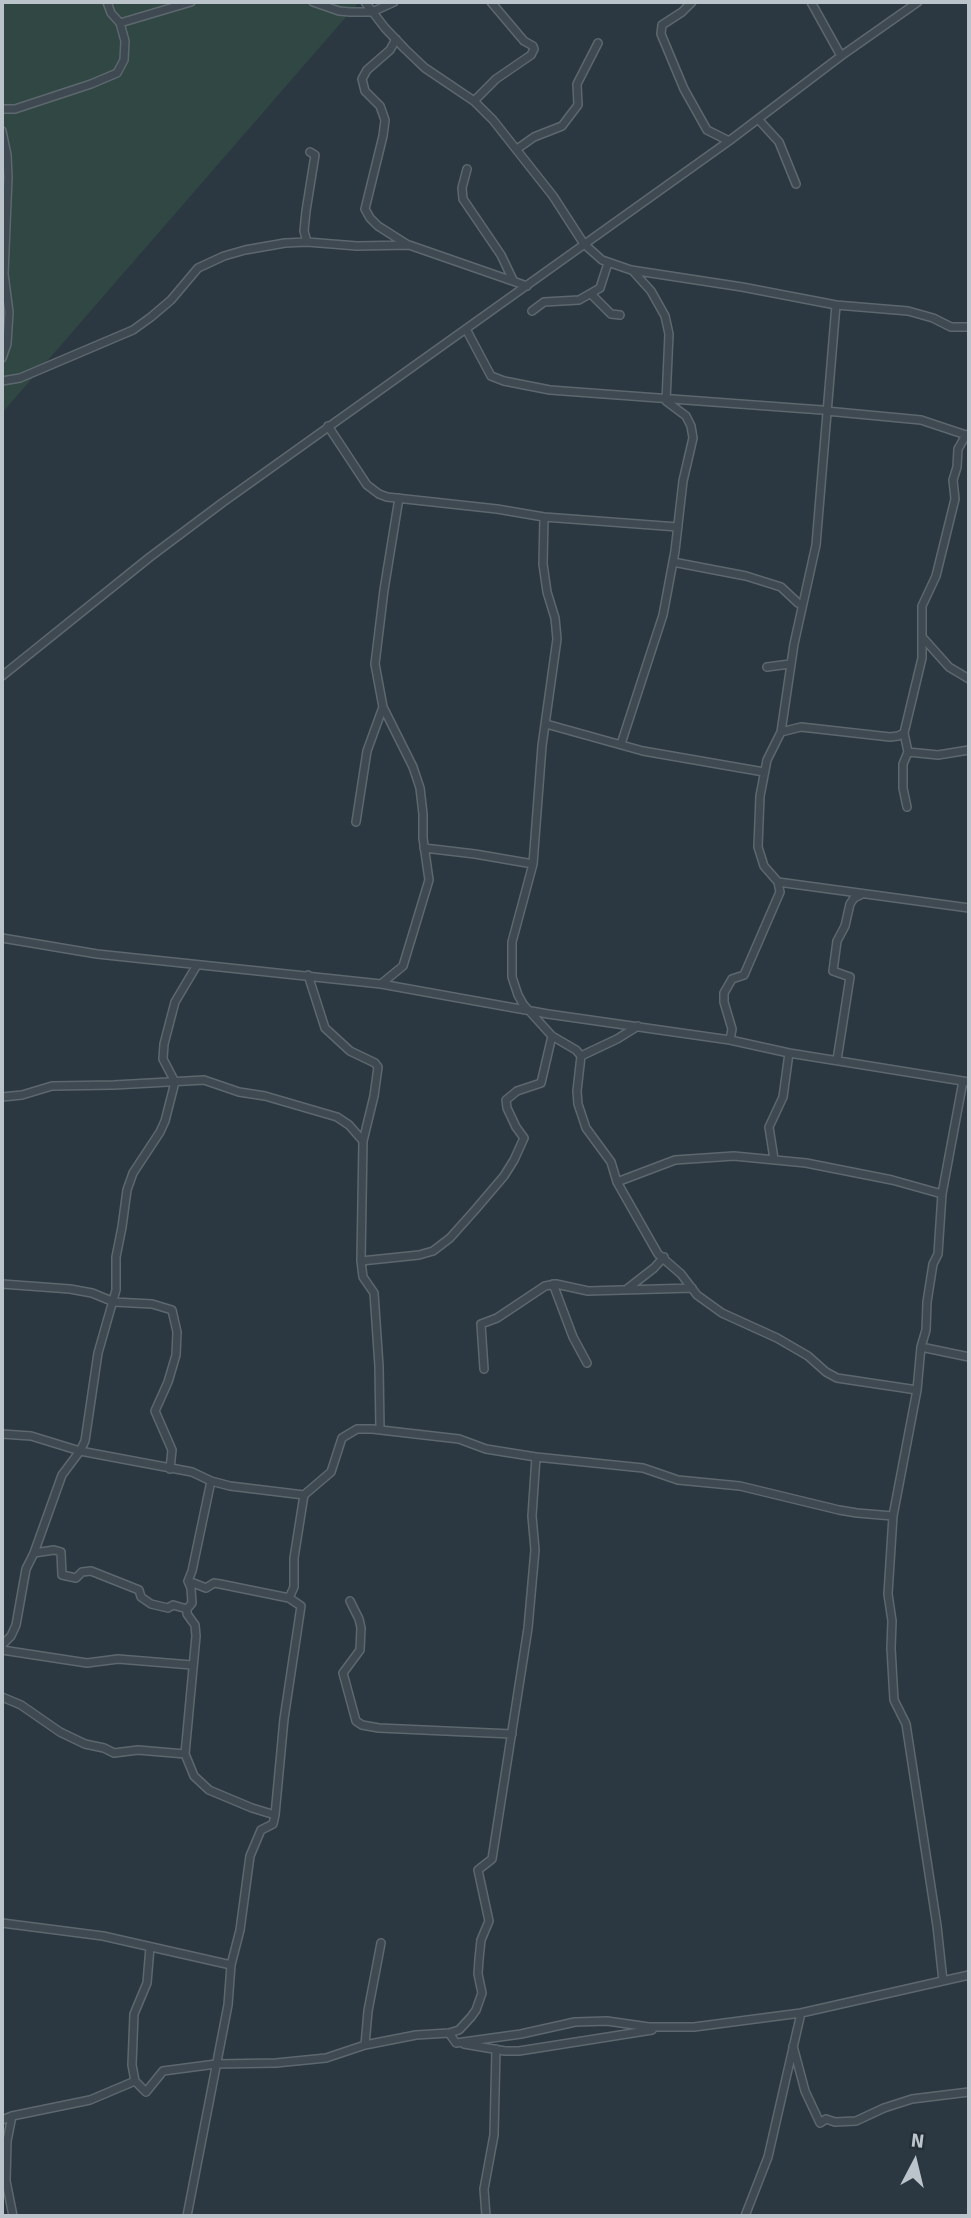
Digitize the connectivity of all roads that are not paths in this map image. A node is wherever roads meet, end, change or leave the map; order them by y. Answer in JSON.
{"nodes":[{"id":1,"x":107,"y":2,"type":"edge"},
{"id":2,"x":191,"y":2,"type":"edge"},
{"id":3,"x":313,"y":2,"type":"edge"},
{"id":4,"x":365,"y":2,"type":"edge"},
{"id":5,"x":394,"y":2,"type":"edge"},
{"id":6,"x":491,"y":2,"type":"edge"},
{"id":7,"x":692,"y":2,"type":"edge"},
{"id":8,"x":811,"y":2,"type":"edge"},
{"id":9,"x":918,"y":2,"type":"edge"},
{"id":10,"x":372,"y":12,"type":"junction"},
{"id":11,"x":120,"y":23,"type":"junction"},
{"id":12,"x":396,"y":40,"type":"junction"},
{"id":13,"x":598,"y":43,"type":"dead end"},
{"id":14,"x":841,"y":56,"type":"junction"},
{"id":15,"x":474,"y":101,"type":"junction"},
{"id":16,"x":2,"y":109,"type":"edge"},
{"id":17,"x":758,"y":119,"type":"junction"},
{"id":18,"x":2,"y":131,"type":"edge"},
{"id":19,"x":729,"y":141,"type":"junction"},
{"id":20,"x":517,"y":149,"type":"junction"},
{"id":21,"x":310,"y":152,"type":"dead end"},
{"id":22,"x":467,"y":169,"type":"dead end"},
{"id":23,"x":796,"y":184,"type":"dead end"},
{"id":24,"x":307,"y":242,"type":"junction"},
{"id":25,"x":584,"y":244,"type":"junction"},
{"id":26,"x":409,"y":245,"type":"junction"},
{"id":27,"x":608,"y":263,"type":"junction"},
{"id":28,"x":631,"y":270,"type":"junction"},
{"id":29,"x":514,"y":280,"type":"junction"},
{"id":30,"x":527,"y":286,"type":"junction"},
{"id":31,"x":591,"y":294,"type":"junction"},
{"id":32,"x":836,"y":305,"type":"junction"},
{"id":33,"x":533,"y":311,"type":"dead end"},
{"id":34,"x":620,"y":315,"type":"dead end"},
{"id":35,"x":969,"y":327,"type":"edge"},
{"id":36,"x":466,"y":329,"type":"junction"},
{"id":37,"x":2,"y":358,"type":"edge"},
{"id":38,"x":2,"y":382,"type":"edge"},
{"id":39,"x":665,"y":397,"type":"junction"},
{"id":40,"x":824,"y":411,"type":"junction"},
{"id":41,"x":328,"y":426,"type":"junction"},
{"id":42,"x":968,"y":435,"type":"edge"},
{"id":43,"x":399,"y":498,"type":"junction"},
{"id":44,"x":544,"y":517,"type":"junction"},
{"id":45,"x":678,"y":527,"type":"junction"},
{"id":46,"x":673,"y":562,"type":"junction"},
{"id":47,"x":798,"y":603,"type":"dead end"},
{"id":48,"x":924,"y":639,"type":"junction"},
{"id":49,"x":790,"y":664,"type":"junction"},
{"id":50,"x":767,"y":667,"type":"dead end"},
{"id":51,"x":2,"y":676,"type":"edge"},
{"id":52,"x":969,"y":679,"type":"edge"},
{"id":53,"x":383,"y":707,"type":"junction"},
{"id":54,"x":545,"y":724,"type":"junction"},
{"id":55,"x":781,"y":732,"type":"junction"},
{"id":56,"x":904,"y":733,"type":"junction"},
{"id":57,"x":621,"y":744,"type":"junction"},
{"id":58,"x":969,"y":750,"type":"edge"},
{"id":59,"x":908,"y":752,"type":"junction"},
{"id":60,"x":764,"y":772,"type":"junction"},
{"id":61,"x":907,"y":807,"type":"dead end"},
{"id":62,"x":356,"y":822,"type":"dead end"},
{"id":63,"x":424,"y":848,"type":"junction"},
{"id":64,"x":533,"y":864,"type":"junction"},
{"id":65,"x":778,"y":882,"type":"junction"},
{"id":66,"x":863,"y":894,"type":"junction"},
{"id":67,"x":969,"y":908,"type":"edge"},
{"id":68,"x":2,"y":938,"type":"edge"},
{"id":69,"x":197,"y":965,"type":"junction"},
{"id":70,"x":308,"y":975,"type":"junction"},
{"id":71,"x":381,"y":984,"type":"junction"},
{"id":72,"x":528,"y":1010,"type":"junction"},
{"id":73,"x":638,"y":1026,"type":"junction"},
{"id":74,"x":552,"y":1036,"type":"junction"},
{"id":75,"x":730,"y":1040,"type":"junction"},
{"id":76,"x":789,"y":1053,"type":"junction"},
{"id":77,"x":581,"y":1056,"type":"junction"},
{"id":78,"x":837,"y":1060,"type":"junction"},
{"id":79,"x":966,"y":1081,"type":"edge"},
{"id":80,"x":175,"y":1082,"type":"junction"},
{"id":81,"x":2,"y":1097,"type":"edge"},
{"id":82,"x":363,"y":1141,"type":"junction"},
{"id":83,"x":774,"y":1159,"type":"junction"},
{"id":84,"x":617,"y":1182,"type":"junction"},
{"id":85,"x":942,"y":1194,"type":"junction"},
{"id":86,"x":664,"y":1258,"type":"junction"},
{"id":87,"x":361,"y":1261,"type":"junction"},
{"id":88,"x":2,"y":1284,"type":"edge"},
{"id":89,"x":552,"y":1284,"type":"junction"},
{"id":90,"x":692,"y":1288,"type":"junction"},
{"id":91,"x":627,"y":1289,"type":"junction"},
{"id":92,"x":114,"y":1302,"type":"junction"},
{"id":93,"x":921,"y":1347,"type":"junction"},
{"id":94,"x":969,"y":1357,"type":"edge"},
{"id":95,"x":587,"y":1363,"type":"dead end"},
{"id":96,"x":484,"y":1369,"type":"dead end"},
{"id":97,"x":917,"y":1390,"type":"junction"},
{"id":98,"x":380,"y":1430,"type":"junction"},
{"id":99,"x":2,"y":1434,"type":"edge"},
{"id":100,"x":80,"y":1451,"type":"junction"},
{"id":101,"x":536,"y":1457,"type":"junction"},
{"id":102,"x":170,"y":1469,"type":"junction"},
{"id":103,"x":211,"y":1481,"type":"junction"},
{"id":104,"x":304,"y":1495,"type":"junction"},
{"id":105,"x":893,"y":1516,"type":"junction"},
{"id":106,"x":34,"y":1553,"type":"junction"},
{"id":107,"x":188,"y":1581,"type":"junction"},
{"id":108,"x":289,"y":1598,"type":"junction"},
{"id":109,"x":350,"y":1601,"type":"dead end"},
{"id":110,"x":187,"y":1609,"type":"junction"},
{"id":111,"x":2,"y":1648,"type":"edge"},
{"id":112,"x":192,"y":1665,"type":"junction"},
{"id":113,"x":2,"y":1697,"type":"edge"},
{"id":114,"x":512,"y":1734,"type":"junction"},
{"id":115,"x":185,"y":1754,"type":"junction"},
{"id":116,"x":275,"y":1815,"type":"junction"},
{"id":117,"x":2,"y":1923,"type":"edge"},
{"id":118,"x":380,"y":1943,"type":"dead end"},
{"id":119,"x":150,"y":1947,"type":"junction"},
{"id":120,"x":231,"y":1965,"type":"junction"},
{"id":121,"x":969,"y":1975,"type":"edge"},
{"id":122,"x":943,"y":1981,"type":"junction"},
{"id":123,"x":801,"y":2013,"type":"junction"},
{"id":124,"x":666,"y":2027,"type":"junction"},
{"id":125,"x":449,"y":2033,"type":"junction"},
{"id":126,"x":456,"y":2043,"type":"junction"},
{"id":127,"x":365,"y":2045,"type":"junction"},
{"id":128,"x":793,"y":2046,"type":"junction"},
{"id":129,"x":496,"y":2049,"type":"junction"},
{"id":130,"x":216,"y":2064,"type":"junction"},
{"id":131,"x":135,"y":2081,"type":"junction"},
{"id":132,"x":969,"y":2092,"type":"edge"},
{"id":133,"x":12,"y":2116,"type":"junction"},
{"id":134,"x":2,"y":2120,"type":"edge"},
{"id":135,"x":13,"y":2216,"type":"edge"},
{"id":136,"x":187,"y":2216,"type":"edge"},
{"id":137,"x":486,"y":2216,"type":"edge"},
{"id":138,"x":745,"y":2216,"type":"edge"}],
"edges":[{"from":1,"to":11,"type":"street"},
{"from":2,"to":11,"type":"street"},
{"from":3,"to":10,"type":"street"},
{"from":4,"to":10,"type":"street"},
{"from":5,"to":10,"type":"street"},
{"from":6,"to":15,"type":"street"},
{"from":7,"to":19,"type":"street"},
{"from":8,"to":14,"type":"street"},
{"from":9,"to":14,"type":"street"},
{"from":10,"to":12,"type":"street"},
{"from":11,"to":16,"type":"street"},
{"from":12,"to":15,"type":"street"},
{"from":12,"to":26,"type":"street"},
{"from":13,"to":20,"type":"street"},
{"from":14,"to":17,"type":"street"},
{"from":15,"to":20,"type":"street"},
{"from":17,"to":19,"type":"street"},
{"from":17,"to":23,"type":"street"},
{"from":18,"to":37,"type":"street"},
{"from":19,"to":25,"type":"street"},
{"from":20,"to":25,"type":"street"},
{"from":21,"to":24,"type":"street"},
{"from":22,"to":29,"type":"street"},
{"from":24,"to":26,"type":"street"},
{"from":24,"to":38,"type":"street"},
{"from":25,"to":27,"type":"street"},
{"from":25,"to":30,"type":"street"},
{"from":26,"to":29,"type":"street"},
{"from":27,"to":28,"type":"street"},
{"from":27,"to":31,"type":"street"},
{"from":28,"to":32,"type":"street"},
{"from":28,"to":39,"type":"street"},
{"from":29,"to":30,"type":"street"},
{"from":30,"to":36,"type":"street"},
{"from":31,"to":33,"type":"street"},
{"from":31,"to":34,"type":"street"},
{"from":32,"to":35,"type":"street"},
{"from":32,"to":40,"type":"street"},
{"from":36,"to":39,"type":"street"},
{"from":36,"to":41,"type":"street"},
{"from":39,"to":40,"type":"street"},
{"from":39,"to":45,"type":"street"},
{"from":40,"to":42,"type":"street"},
{"from":40,"to":49,"type":"street"},
{"from":41,"to":43,"type":"street"},
{"from":41,"to":51,"type":"street"},
{"from":42,"to":48,"type":"street"},
{"from":43,"to":44,"type":"street"},
{"from":43,"to":53,"type":"street"},
{"from":44,"to":45,"type":"street"},
{"from":44,"to":54,"type":"street"},
{"from":45,"to":46,"type":"street"},
{"from":46,"to":47,"type":"street"},
{"from":46,"to":57,"type":"street"},
{"from":48,"to":52,"type":"street"},
{"from":48,"to":56,"type":"street"},
{"from":49,"to":50,"type":"street"},
{"from":49,"to":55,"type":"street"},
{"from":53,"to":62,"type":"street"},
{"from":53,"to":63,"type":"street"},
{"from":54,"to":57,"type":"street"},
{"from":54,"to":64,"type":"street"},
{"from":55,"to":56,"type":"street"},
{"from":55,"to":60,"type":"street"},
{"from":56,"to":59,"type":"street"},
{"from":57,"to":60,"type":"street"},
{"from":58,"to":59,"type":"street"},
{"from":59,"to":61,"type":"street"},
{"from":60,"to":65,"type":"street"},
{"from":63,"to":64,"type":"street"},
{"from":63,"to":71,"type":"street"},
{"from":64,"to":72,"type":"street"},
{"from":65,"to":66,"type":"street"},
{"from":65,"to":75,"type":"street"},
{"from":66,"to":67,"type":"street"},
{"from":66,"to":78,"type":"street"},
{"from":68,"to":69,"type":"street"},
{"from":69,"to":70,"type":"street"},
{"from":69,"to":80,"type":"street"},
{"from":70,"to":71,"type":"street"},
{"from":70,"to":82,"type":"street"},
{"from":71,"to":72,"type":"street"},
{"from":72,"to":73,"type":"street"},
{"from":72,"to":74,"type":"street"},
{"from":73,"to":75,"type":"street"},
{"from":73,"to":77,"type":"street"},
{"from":74,"to":77,"type":"street"},
{"from":74,"to":87,"type":"street"},
{"from":75,"to":76,"type":"street"},
{"from":76,"to":78,"type":"street"},
{"from":76,"to":83,"type":"street"},
{"from":77,"to":84,"type":"street"},
{"from":78,"to":79,"type":"street"},
{"from":79,"to":85,"type":"street"},
{"from":80,"to":81,"type":"street"},
{"from":80,"to":82,"type":"street"},
{"from":80,"to":92,"type":"street"},
{"from":82,"to":87,"type":"street"},
{"from":83,"to":84,"type":"street"},
{"from":83,"to":85,"type":"street"},
{"from":84,"to":86,"type":"street"},
{"from":85,"to":93,"type":"street"},
{"from":86,"to":90,"type":"street"},
{"from":86,"to":91,"type":"street"},
{"from":87,"to":98,"type":"street"},
{"from":88,"to":92,"type":"street"},
{"from":89,"to":91,"type":"street"},
{"from":89,"to":95,"type":"street"},
{"from":89,"to":96,"type":"street"},
{"from":90,"to":91,"type":"street"},
{"from":90,"to":97,"type":"street"},
{"from":92,"to":100,"type":"street"},
{"from":92,"to":102,"type":"street"},
{"from":93,"to":94,"type":"street"},
{"from":93,"to":97,"type":"street"},
{"from":97,"to":105,"type":"street"},
{"from":98,"to":101,"type":"street"},
{"from":98,"to":104,"type":"street"},
{"from":99,"to":100,"type":"street"},
{"from":100,"to":102,"type":"street"},
{"from":100,"to":106,"type":"street"},
{"from":101,"to":105,"type":"street"},
{"from":101,"to":114,"type":"street"},
{"from":102,"to":103,"type":"street"},
{"from":103,"to":104,"type":"street"},
{"from":103,"to":107,"type":"street"},
{"from":104,"to":108,"type":"street"},
{"from":105,"to":122,"type":"street"},
{"from":106,"to":110,"type":"street"},
{"from":106,"to":111,"type":"street"},
{"from":107,"to":108,"type":"street"},
{"from":107,"to":110,"type":"street"},
{"from":108,"to":116,"type":"street"},
{"from":109,"to":114,"type":"street"},
{"from":110,"to":112,"type":"street"},
{"from":111,"to":112,"type":"street"},
{"from":112,"to":115,"type":"street"},
{"from":113,"to":115,"type":"street"},
{"from":114,"to":125,"type":"street"},
{"from":115,"to":116,"type":"street"},
{"from":116,"to":120,"type":"street"},
{"from":117,"to":119,"type":"street"},
{"from":118,"to":127,"type":"street"},
{"from":119,"to":120,"type":"street"},
{"from":119,"to":131,"type":"street"},
{"from":120,"to":130,"type":"street"},
{"from":121,"to":122,"type":"street"},
{"from":122,"to":123,"type":"street"},
{"from":123,"to":124,"type":"street"},
{"from":123,"to":128,"type":"street"},
{"from":124,"to":126,"type":"street"},
{"from":124,"to":129,"type":"street"},
{"from":125,"to":126,"type":"street"},
{"from":125,"to":127,"type":"street"},
{"from":126,"to":129,"type":"street"},
{"from":127,"to":130,"type":"street"},
{"from":128,"to":132,"type":"street"},
{"from":128,"to":138,"type":"street"},
{"from":129,"to":137,"type":"street"},
{"from":130,"to":131,"type":"street"},
{"from":130,"to":136,"type":"street"},
{"from":131,"to":133,"type":"street"},
{"from":133,"to":134,"type":"street"},
{"from":133,"to":135,"type":"street"}]}
